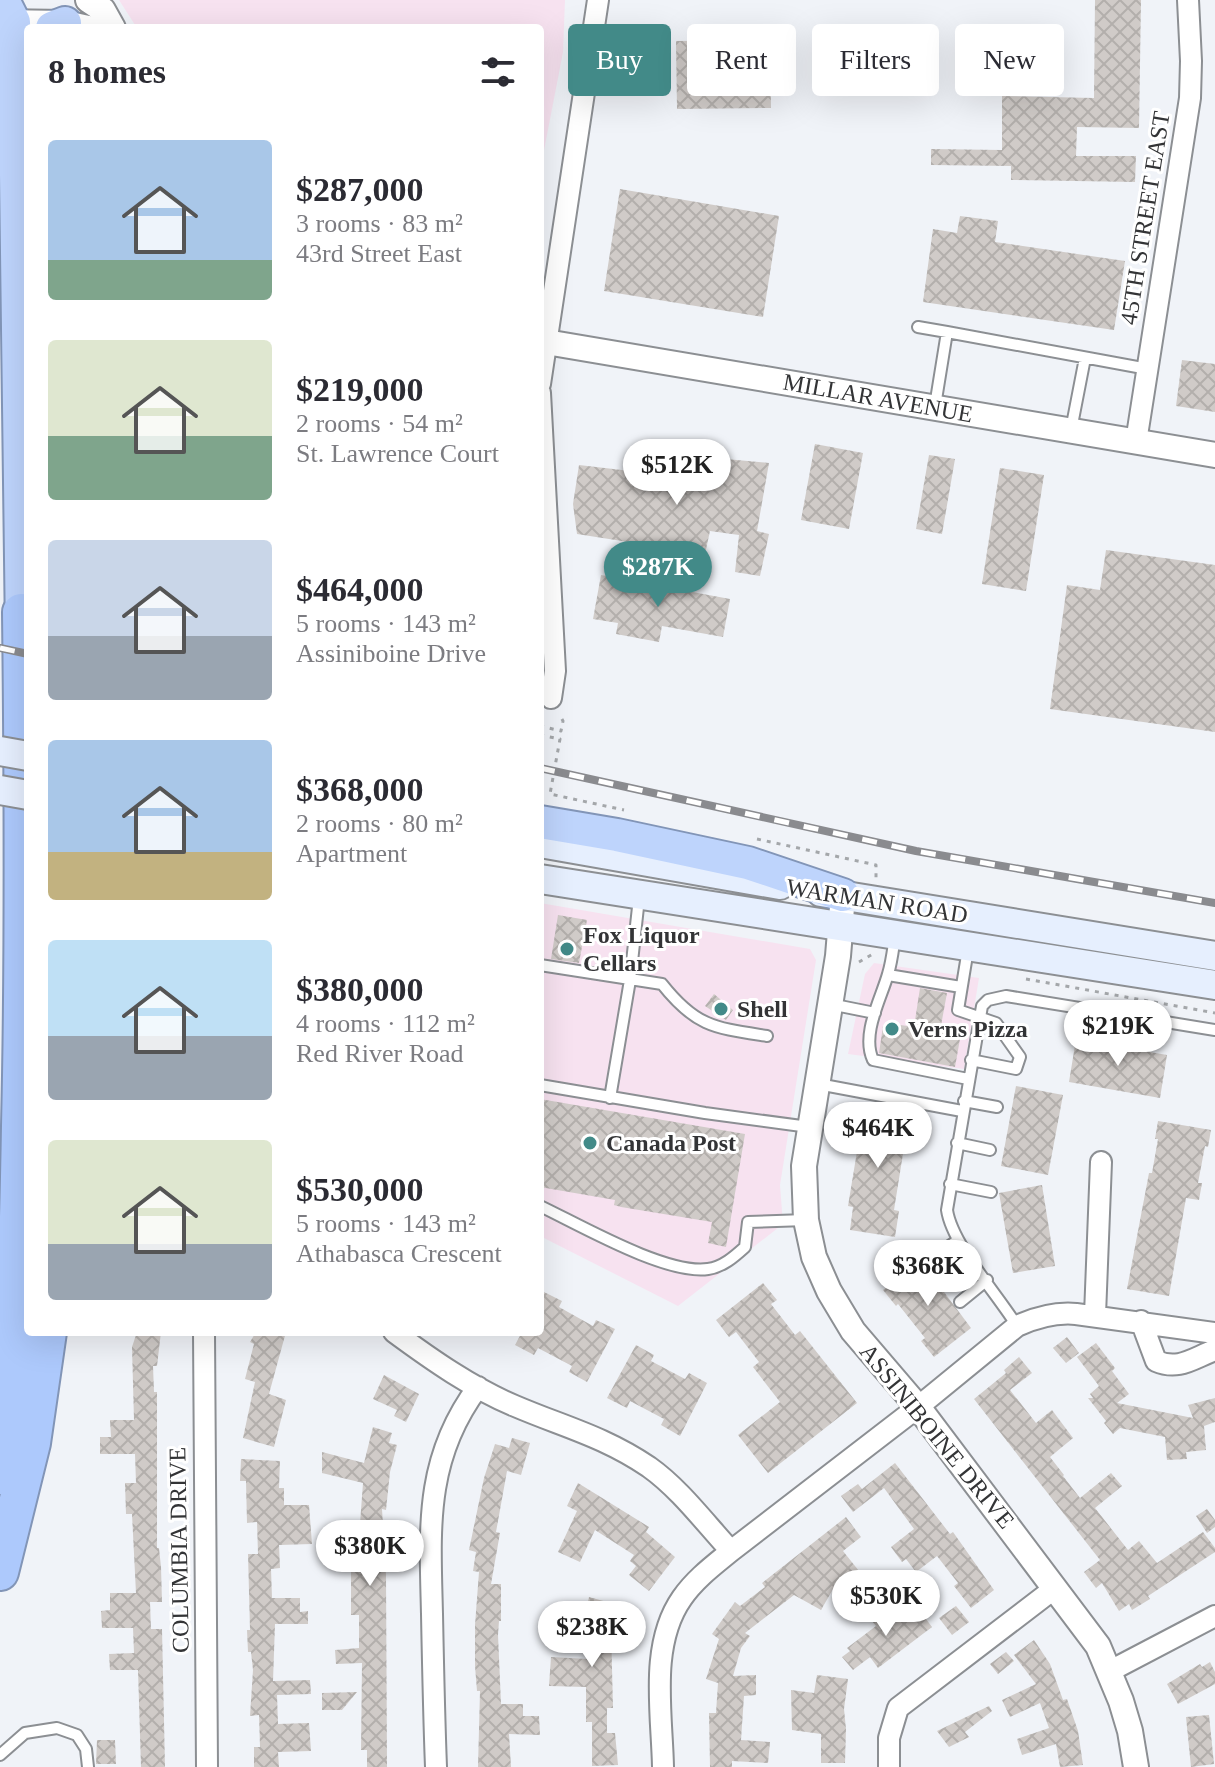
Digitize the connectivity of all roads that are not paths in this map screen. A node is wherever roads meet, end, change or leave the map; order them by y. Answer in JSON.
{"nodes":[{"id":1,"x":88,"y":0,"type":"edge"},
{"id":2,"x":598,"y":0,"type":"edge"},
{"id":3,"x":1188,"y":0,"type":"edge"},
{"id":4,"x":11,"y":24,"type":"edge"},
{"id":5,"x":111,"y":24,"type":"edge"},
{"id":6,"x":16,"y":255,"type":"junction"},
{"id":7,"x":918,"y":327,"type":"dead end"},
{"id":8,"x":947,"y":332,"type":"junction"},
{"id":9,"x":544,"y":336,"type":"edge"},
{"id":10,"x":24,"y":341,"type":"edge"},
{"id":11,"x":544,"y":342,"type":"edge"},
{"id":12,"x":1085,"y":358,"type":"junction"},
{"id":13,"x":1148,"y":369,"type":"junction"},
{"id":14,"x":935,"y":408,"type":"junction"},
{"id":15,"x":1071,"y":431,"type":"junction"},
{"id":16,"x":1136,"y":442,"type":"junction"},
{"id":17,"x":1215,"y":455,"type":"edge"},
{"id":18,"x":544,"y":534,"type":"edge"},
{"id":19,"x":546,"y":590,"type":"edge"},
{"id":20,"x":21,"y":612,"type":"junction"},
{"id":21,"x":24,"y":654,"type":"edge"},
{"id":22,"x":546,"y":696,"type":"edge"},
{"id":23,"x":0,"y":751,"type":"edge"},
{"id":24,"x":24,"y":755,"type":"edge"},
{"id":25,"x":0,"y":790,"type":"edge"},
{"id":26,"x":24,"y":794,"type":"edge"},
{"id":27,"x":545,"y":808,"type":"edge"},
{"id":28,"x":544,"y":844,"type":"edge"},
{"id":29,"x":544,"y":880,"type":"edge"},
{"id":30,"x":639,"y":896,"type":"junction"},
{"id":31,"x":842,"y":911,"type":"junction"},
{"id":32,"x":894,"y":946,"type":"junction"},
{"id":33,"x":968,"y":947,"type":"junction"},
{"id":34,"x":1215,"y":956,"type":"edge"},
{"id":35,"x":544,"y":966,"type":"edge"},
{"id":36,"x":888,"y":975,"type":"junction"},
{"id":37,"x":630,"y":980,"type":"junction"},
{"id":38,"x":1215,"y":985,"type":"edge"},
{"id":39,"x":961,"y":987,"type":"junction"},
{"id":40,"x":830,"y":1004,"type":"junction"},
{"id":41,"x":875,"y":1013,"type":"junction"},
{"id":42,"x":978,"y":1017,"type":"junction"},
{"id":43,"x":1215,"y":1030,"type":"edge"},
{"id":44,"x":767,"y":1036,"type":"dead end"},
{"id":45,"x":971,"y":1060,"type":"junction"},
{"id":46,"x":968,"y":1079,"type":"junction"},
{"id":47,"x":816,"y":1084,"type":"junction"},
{"id":48,"x":544,"y":1086,"type":"edge"},
{"id":49,"x":610,"y":1098,"type":"junction"},
{"id":50,"x":963,"y":1106,"type":"junction"},
{"id":51,"x":997,"y":1107,"type":"dead end"},
{"id":52,"x":809,"y":1127,"type":"junction"},
{"id":53,"x":957,"y":1143,"type":"junction"},
{"id":54,"x":990,"y":1150,"type":"dead end"},
{"id":55,"x":1101,"y":1162,"type":"dead end"},
{"id":56,"x":950,"y":1184,"type":"junction"},
{"id":57,"x":991,"y":1192,"type":"dead end"},
{"id":58,"x":544,"y":1208,"type":"edge"},
{"id":59,"x":806,"y":1220,"type":"junction"},
{"id":60,"x":958,"y":1240,"type":"junction"},
{"id":61,"x":906,"y":1253,"type":"dead end"},
{"id":62,"x":987,"y":1280,"type":"junction"},
{"id":63,"x":960,"y":1302,"type":"dead end"},
{"id":64,"x":1095,"y":1315,"type":"junction"},
{"id":65,"x":1141,"y":1321,"type":"junction"},
{"id":66,"x":1017,"y":1326,"type":"junction"},
{"id":67,"x":1215,"y":1334,"type":"edge"},
{"id":68,"x":47,"y":1336,"type":"edge"},
{"id":69,"x":204,"y":1336,"type":"edge"},
{"id":70,"x":400,"y":1336,"type":"edge"},
{"id":71,"x":478,"y":1387,"type":"junction"},
{"id":72,"x":918,"y":1407,"type":"junction"},
{"id":73,"x":0,"y":1476,"type":"edge"},
{"id":74,"x":731,"y":1551,"type":"junction"},
{"id":75,"x":0,"y":1572,"type":"edge"},
{"id":76,"x":1055,"y":1588,"type":"junction"},
{"id":77,"x":1215,"y":1616,"type":"edge"},
{"id":78,"x":1110,"y":1671,"type":"junction"},
{"id":79,"x":0,"y":1755,"type":"edge"},
{"id":80,"x":88,"y":1767,"type":"edge"},
{"id":81,"x":207,"y":1767,"type":"edge"},
{"id":82,"x":436,"y":1767,"type":"edge"},
{"id":83,"x":663,"y":1767,"type":"edge"},
{"id":84,"x":889,"y":1767,"type":"edge"},
{"id":85,"x":1136,"y":1767,"type":"edge"}],
"edges":[{"from":1,"to":5,"type":"street"},
{"from":2,"to":9,"type":"street"},
{"from":3,"to":13,"type":"street","name":"45TH STREET EAST"},
{"from":4,"to":6,"type":"highway"},
{"from":6,"to":10,"type":"highway"},
{"from":6,"to":20,"type":"highway"},
{"from":7,"to":8,"type":"lane"},
{"from":8,"to":12,"type":"lane"},
{"from":8,"to":14,"type":"lane"},
{"from":11,"to":14,"type":"street","name":"MILLAR AVENUE"},
{"from":12,"to":13,"type":"lane"},
{"from":12,"to":15,"type":"lane"},
{"from":13,"to":16,"type":"street","name":"45TH STREET EAST"},
{"from":14,"to":15,"type":"street","name":"MILLAR AVENUE"},
{"from":15,"to":16,"type":"street","name":"MILLAR AVENUE"},
{"from":16,"to":17,"type":"street","name":"MILLAR AVENUE"},
{"from":18,"to":19,"type":"street"},
{"from":19,"to":22,"type":"street"},
{"from":20,"to":21,"type":"highway"},
{"from":20,"to":73,"type":"highway"},
{"from":23,"to":24,"type":"main road","bridge":true},
{"from":25,"to":26,"type":"main road","bridge":true},
{"from":27,"to":31,"type":"highway"},
{"from":28,"to":31,"type":"main road","name":"WARMAN ROAD"},
{"from":29,"to":30,"type":"main road","name":"WARMAN ROAD"},
{"from":30,"to":31,"type":"main road","name":"WARMAN ROAD"},
{"from":30,"to":37,"type":"lane"},
{"from":31,"to":32,"type":"main road","name":"WARMAN ROAD"},
{"from":31,"to":34,"type":"main road","name":"WARMAN ROAD"},
{"from":31,"to":40,"type":"street","name":"ASSINIBOINE DRIVE"},
{"from":32,"to":33,"type":"main road","name":"WARMAN ROAD"},
{"from":32,"to":36,"type":"lane"},
{"from":33,"to":38,"type":"main road","name":"WARMAN ROAD"},
{"from":33,"to":39,"type":"lane"},
{"from":35,"to":37,"type":"lane"},
{"from":36,"to":39,"type":"lane"},
{"from":36,"to":41,"type":"lane"},
{"from":37,"to":44,"type":"lane"},
{"from":37,"to":49,"type":"lane"},
{"from":39,"to":42,"type":"lane"},
{"from":40,"to":41,"type":"lane"},
{"from":40,"to":47,"type":"street","name":"ASSINIBOINE DRIVE"},
{"from":41,"to":46,"type":"lane"},
{"from":42,"to":43,"type":"lane"},
{"from":42,"to":45,"type":"lane"},
{"from":42,"to":45,"type":"lane"},
{"from":45,"to":46,"type":"lane"},
{"from":46,"to":50,"type":"lane"},
{"from":47,"to":50,"type":"lane"},
{"from":47,"to":52,"type":"street","name":"ASSINIBOINE DRIVE"},
{"from":48,"to":49,"type":"lane"},
{"from":49,"to":52,"type":"lane"},
{"from":50,"to":51,"type":"lane"},
{"from":50,"to":53,"type":"lane"},
{"from":52,"to":59,"type":"street","name":"ASSINIBOINE DRIVE"},
{"from":53,"to":54,"type":"lane"},
{"from":53,"to":56,"type":"lane"},
{"from":55,"to":64,"type":"street"},
{"from":56,"to":57,"type":"lane"},
{"from":56,"to":60,"type":"lane"},
{"from":58,"to":59,"type":"lane"},
{"from":59,"to":72,"type":"street","name":"ASSINIBOINE DRIVE"},
{"from":60,"to":61,"type":"lane"},
{"from":60,"to":62,"type":"lane"},
{"from":62,"to":63,"type":"lane"},
{"from":62,"to":66,"type":"lane"},
{"from":64,"to":65,"type":"street"},
{"from":64,"to":66,"type":"street"},
{"from":65,"to":67,"type":"street"},
{"from":65,"to":67,"type":"street"},
{"from":66,"to":72,"type":"street"},
{"from":68,"to":75,"type":"highway"},
{"from":69,"to":81,"type":"street","name":"COLUMBIA DRIVE"},
{"from":70,"to":71,"type":"street"},
{"from":71,"to":74,"type":"street"},
{"from":71,"to":82,"type":"street"},
{"from":72,"to":74,"type":"street"},
{"from":72,"to":76,"type":"street","name":"ASSINIBOINE DRIVE"},
{"from":74,"to":83,"type":"street"},
{"from":76,"to":78,"type":"street","name":"ASSINIBOINE DRIVE"},
{"from":76,"to":84,"type":"street"},
{"from":77,"to":78,"type":"street"},
{"from":78,"to":85,"type":"street","name":"ASSINIBOINE DRIVE"},
{"from":79,"to":80,"type":"lane"}]}
